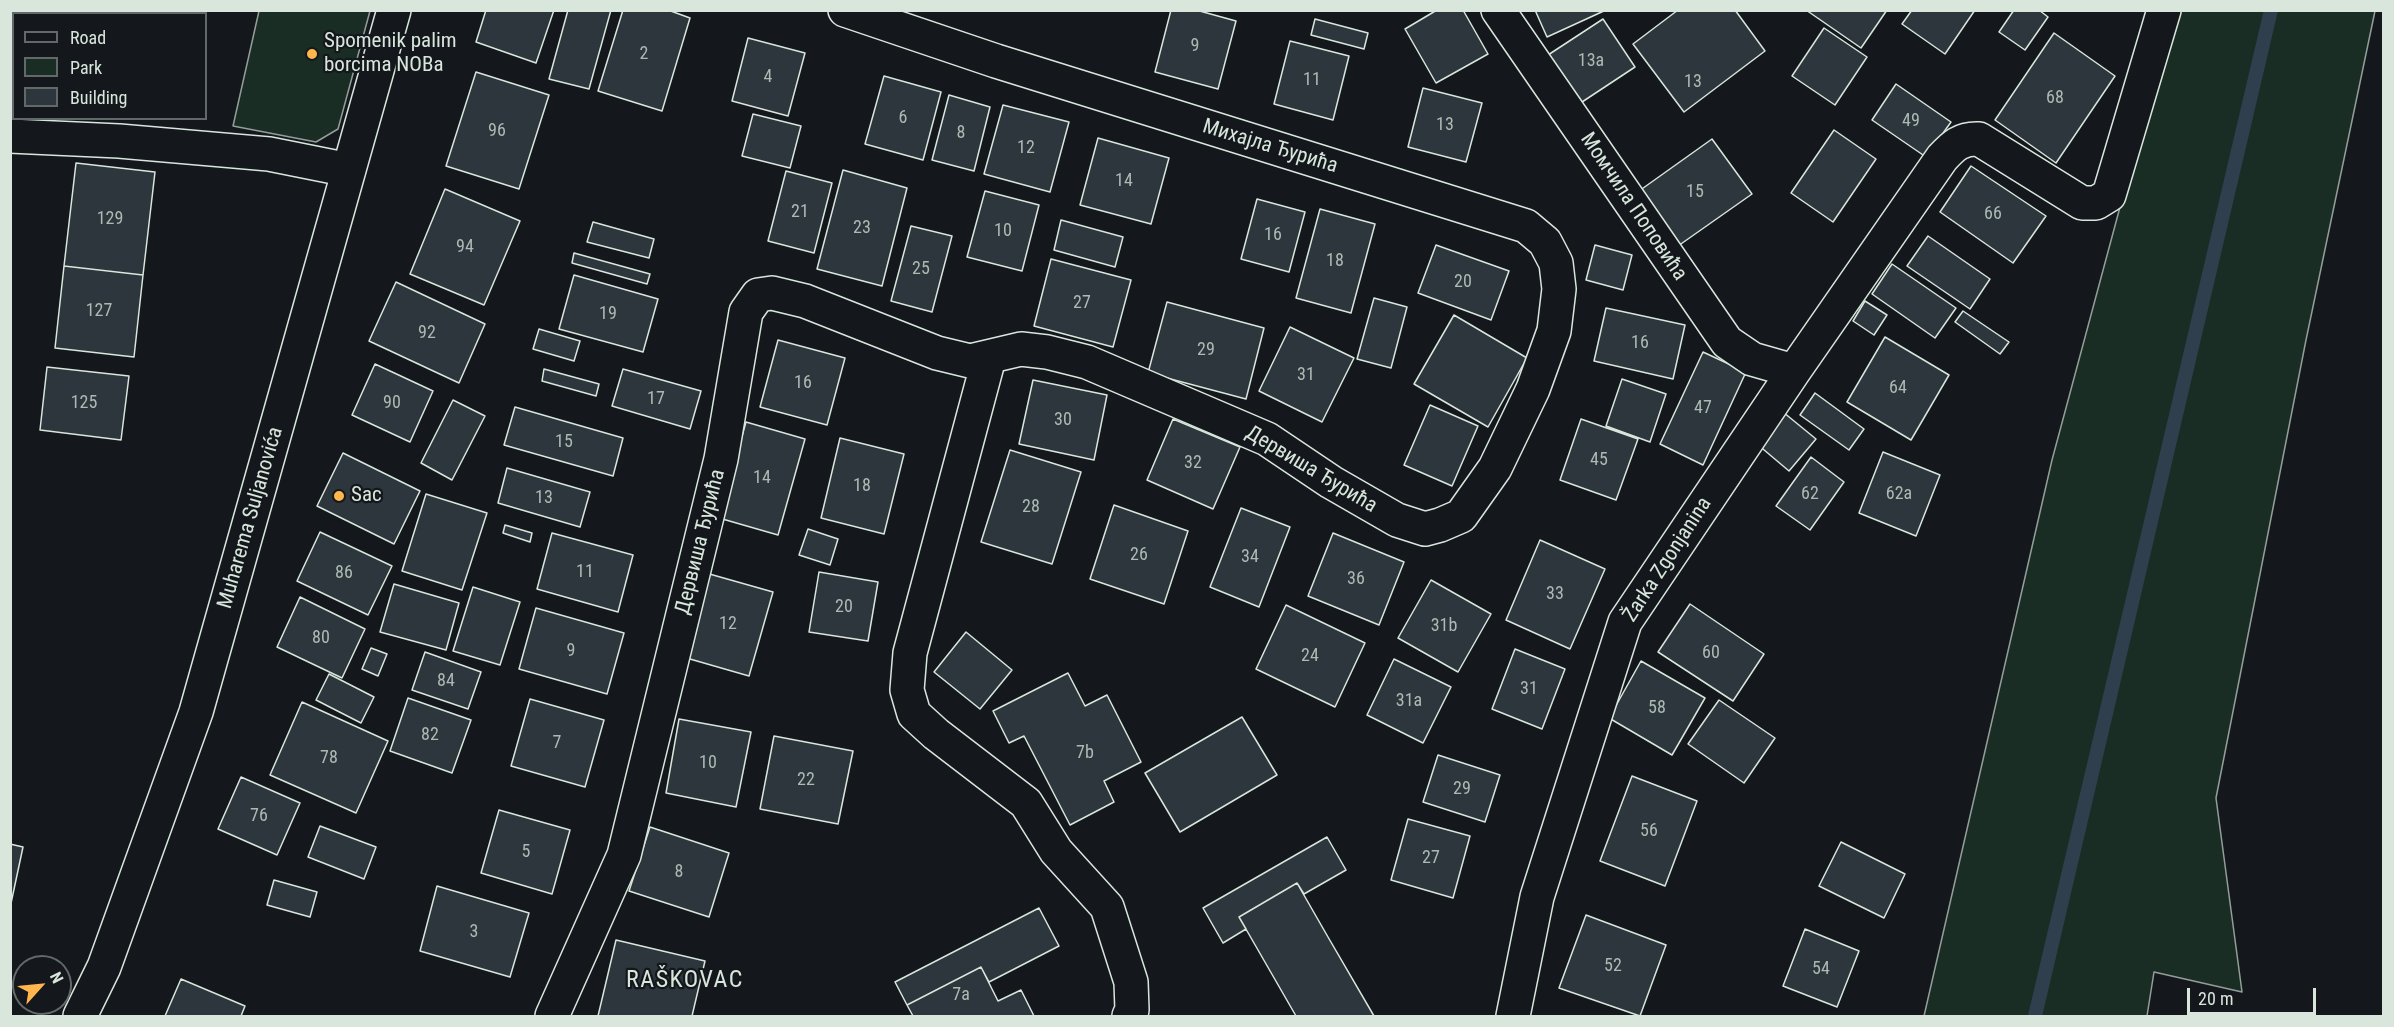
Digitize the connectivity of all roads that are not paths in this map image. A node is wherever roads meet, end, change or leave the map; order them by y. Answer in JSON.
{"nodes":[{"id":1,"x":394,"y":10,"type":"edge"},
{"id":2,"x":845,"y":10,"type":"edge"},
{"id":3,"x":1498,"y":10,"type":"edge"},
{"id":4,"x":2164,"y":10,"type":"edge"},
{"id":5,"x":10,"y":136,"type":"edge"},
{"id":6,"x":349,"y":170,"type":"junction"},
{"id":7,"x":989,"y":358,"type":"junction"},
{"id":8,"x":1794,"y":371,"type":"junction"},
{"id":9,"x":1533,"y":389,"type":"joint"},
{"id":10,"x":80,"y":1017,"type":"edge"},
{"id":11,"x":552,"y":1017,"type":"edge"},
{"id":12,"x":1129,"y":1017,"type":"edge"},
{"id":13,"x":1513,"y":1017,"type":"edge"}],
"edges":[{"from":1,"to":6,"type":"street","name":"Muharema Suljanovića"},
{"from":2,"to":9,"type":"street","name":"Михајла Ђурића"},
{"from":3,"to":8,"type":"street","name":"Момчила Поповића"},
{"from":4,"to":8,"type":"street","name":"Žarka Zgonjanina"},
{"from":5,"to":6,"type":"street"},
{"from":6,"to":10,"type":"street","name":"Muharema Suljanovića"},
{"from":7,"to":9,"type":"street","name":"Дервиша Ђурића"},
{"from":7,"to":11,"type":"street","name":"Дервиша Ђурића"},
{"from":7,"to":12,"type":"street"},
{"from":8,"to":13,"type":"street","name":"Žarka Zgonjanina"}]}
